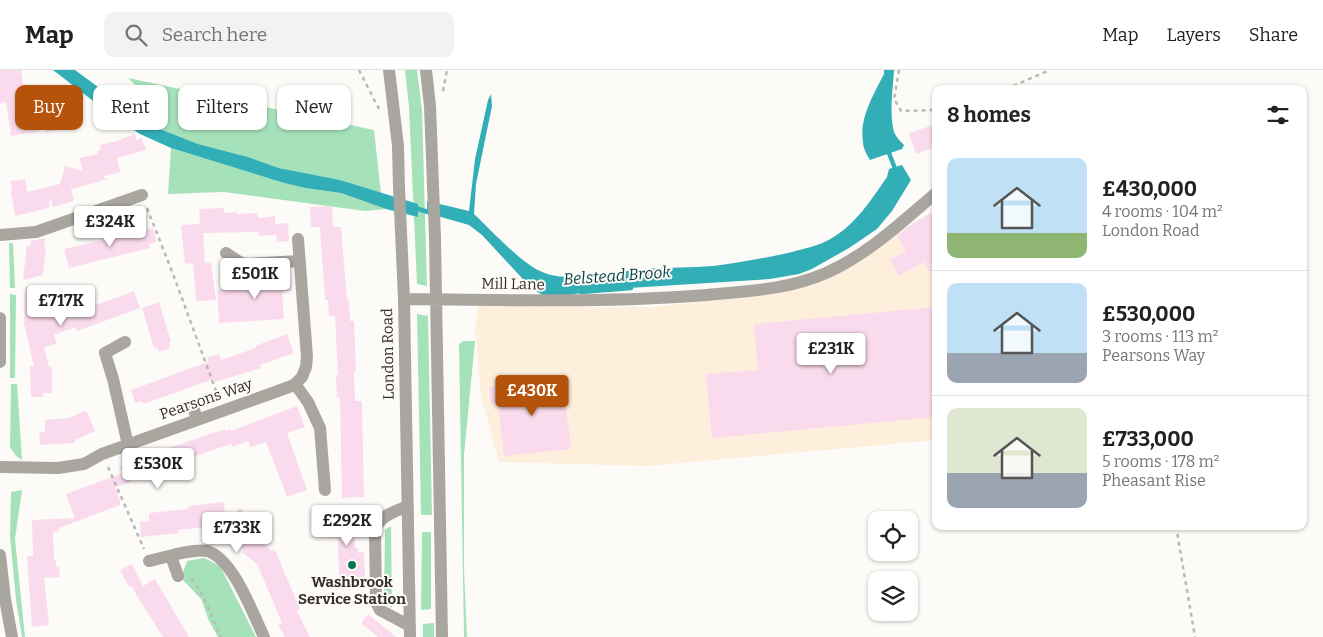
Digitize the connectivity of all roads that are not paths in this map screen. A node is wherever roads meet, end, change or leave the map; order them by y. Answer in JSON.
{"nodes":[{"id":1,"x":389,"y":70,"type":"edge"},
{"id":2,"x":426,"y":70,"type":"edge"},
{"id":3,"x":142,"y":195,"type":"road end"},
{"id":4,"x":932,"y":196,"type":"edge"},
{"id":5,"x":0,"y":235,"type":"edge"},
{"id":6,"x":298,"y":239,"type":"dead end"},
{"id":7,"x":226,"y":253,"type":"dead end"},
{"id":8,"x":300,"y":261,"type":"junction"},
{"id":9,"x":404,"y":298,"type":"junction"},
{"id":10,"x":437,"y":299,"type":"junction"},
{"id":11,"x":0,"y":318,"type":"edge"},
{"id":12,"x":125,"y":342,"type":"dead end"},
{"id":13,"x":0,"y":362,"type":"edge"},
{"id":14,"x":295,"y":384,"type":"junction"},
{"id":15,"x":128,"y":445,"type":"junction"},
{"id":16,"x":0,"y":467,"type":"edge"},
{"id":17,"x":325,"y":490,"type":"dead end"},
{"id":18,"x":408,"y":506,"type":"junction"},
{"id":19,"x":0,"y":555,"type":"edge"},
{"id":20,"x":171,"y":556,"type":"junction"},
{"id":21,"x":149,"y":561,"type":"road end"},
{"id":22,"x":177,"y":572,"type":"road end"},
{"id":23,"x":3,"y":599,"type":"edge"},
{"id":24,"x":410,"y":631,"type":"edge"},
{"id":25,"x":12,"y":637,"type":"edge"},
{"id":26,"x":264,"y":637,"type":"edge"},
{"id":27,"x":442,"y":637,"type":"edge"}],
"edges":[{"from":1,"to":9,"type":"street","name":"London Road"},
{"from":2,"to":10,"type":"street"},
{"from":3,"to":5,"type":"street"},
{"from":4,"to":10,"type":"street","name":"Mill Lane"},
{"from":6,"to":8,"type":"street"},
{"from":7,"to":8,"type":"street"},
{"from":8,"to":14,"type":"street"},
{"from":9,"to":10,"type":"street","name":"Mill Lane"},
{"from":9,"to":18,"type":"street","name":"London Road"},
{"from":10,"to":27,"type":"street"},
{"from":11,"to":13,"type":"street"},
{"from":12,"to":15,"type":"street"},
{"from":14,"to":15,"type":"street","name":"Pearsons Way"},
{"from":14,"to":17,"type":"street"},
{"from":15,"to":16,"type":"street","name":"Pearsons Way"},
{"from":18,"to":24,"type":"street","name":"London Road"},
{"from":18,"to":24,"type":"street"},
{"from":19,"to":23,"type":"street"},
{"from":20,"to":21,"type":"street"},
{"from":20,"to":22,"type":"street"},
{"from":20,"to":26,"type":"street"},
{"from":23,"to":25,"type":"street"}]}
